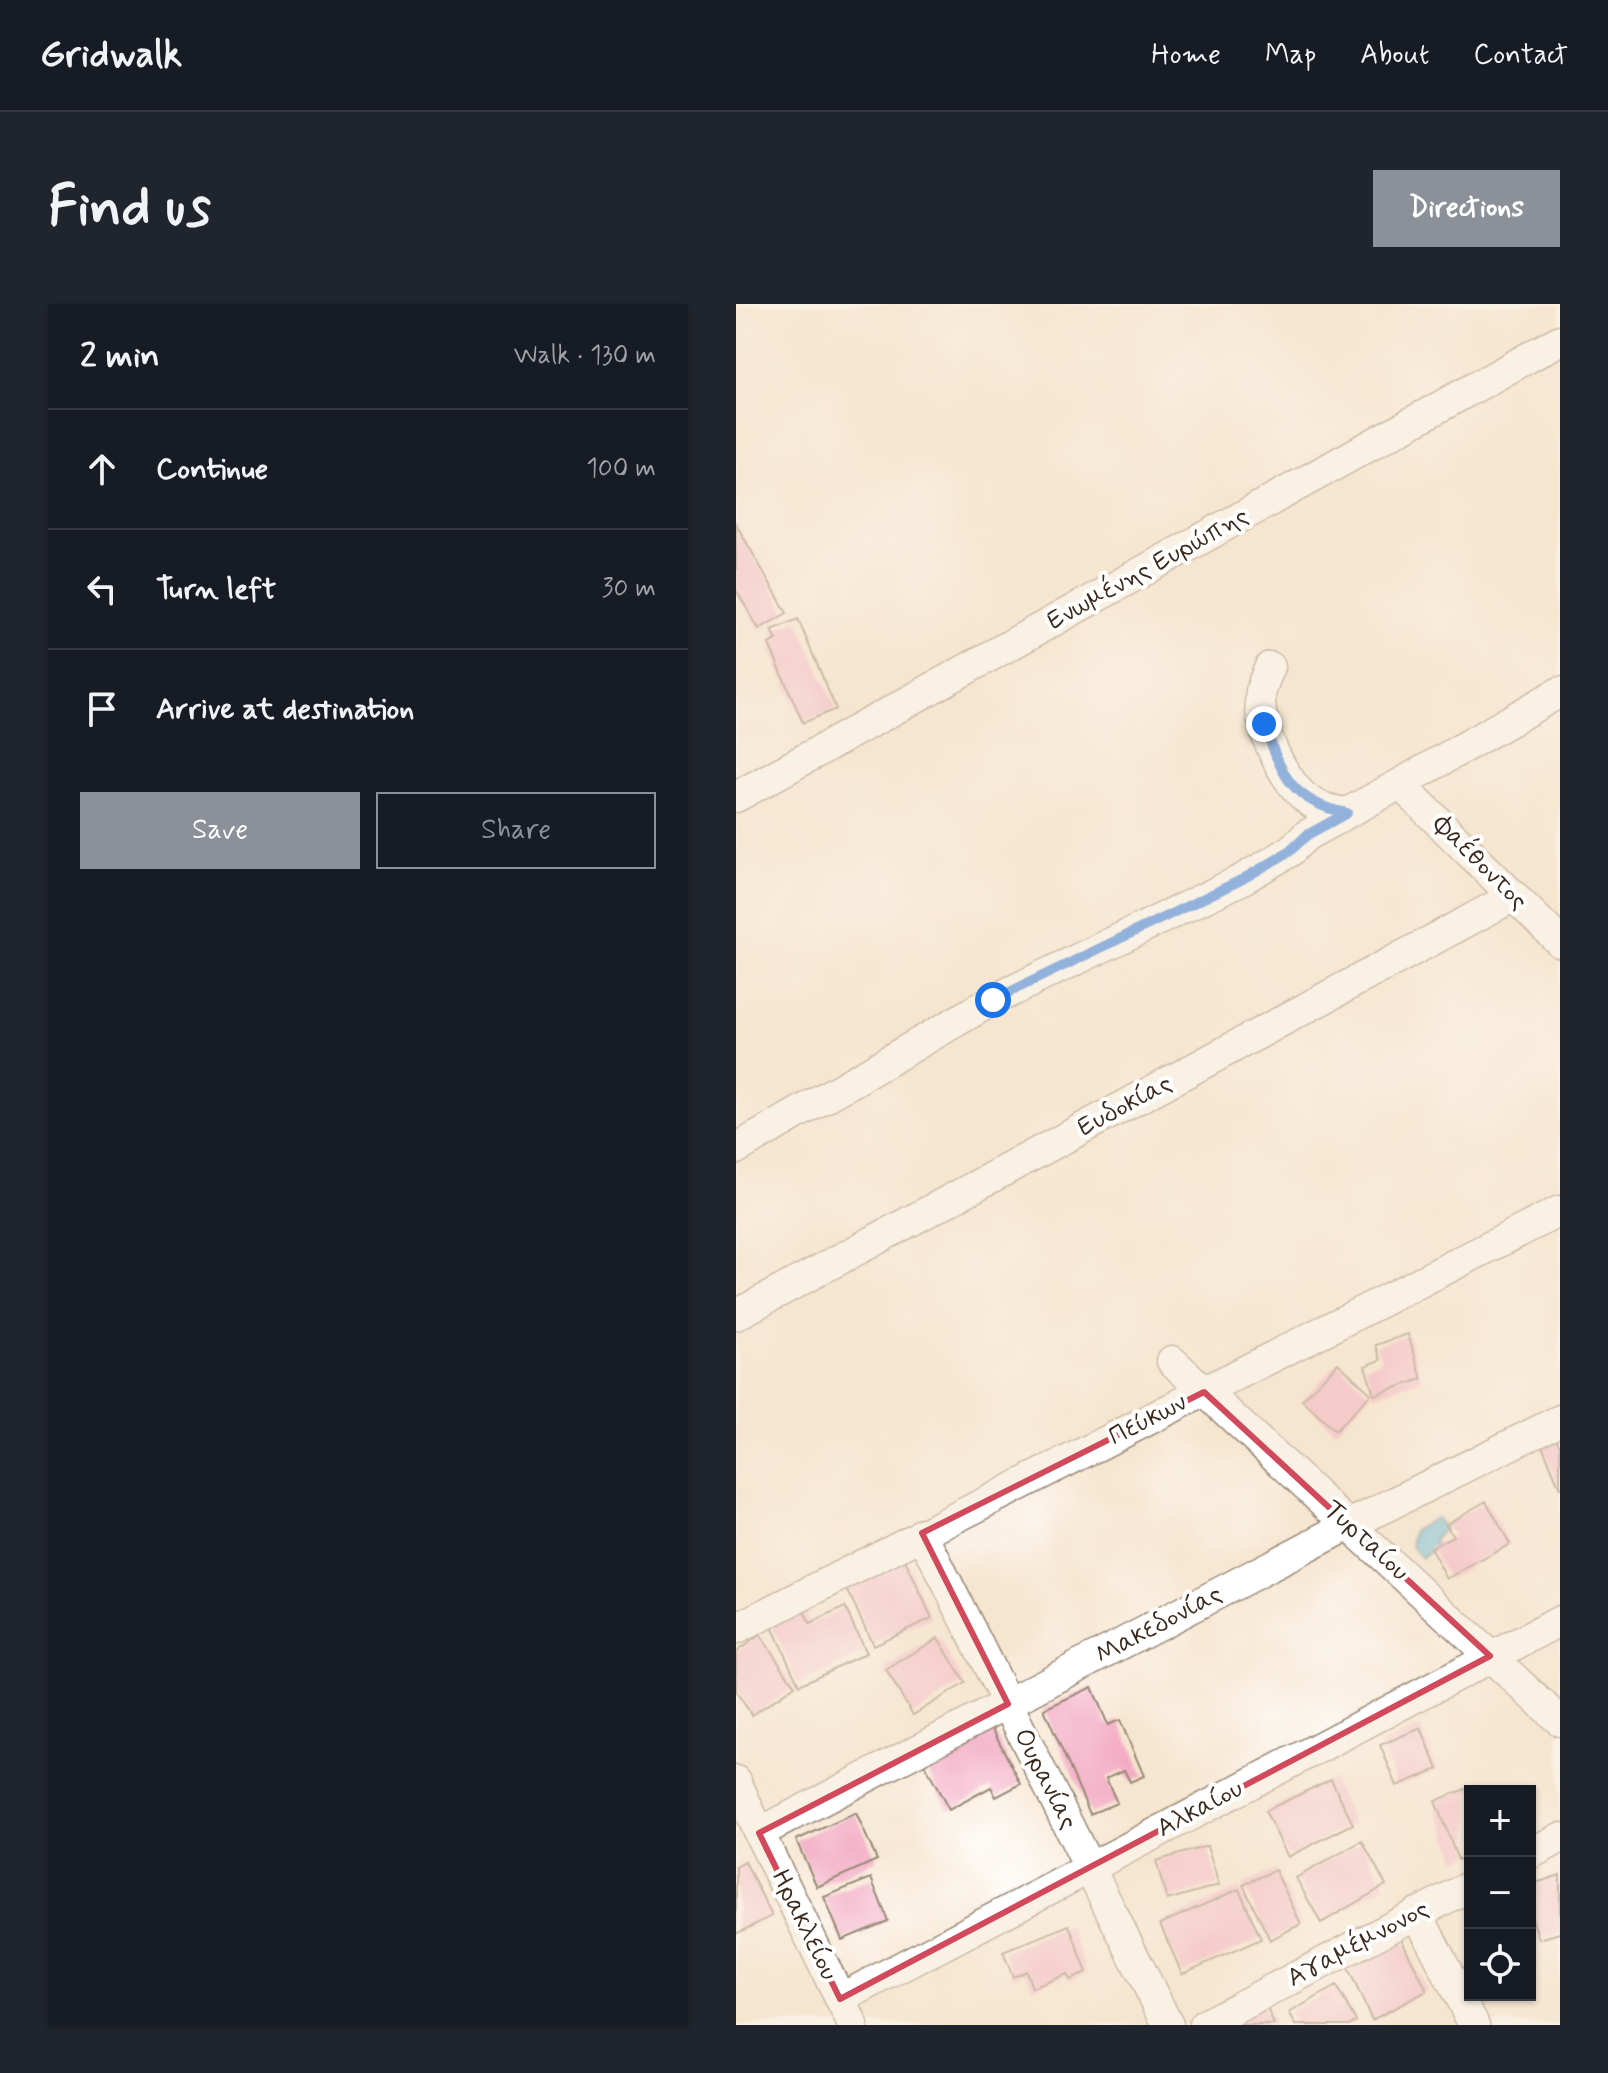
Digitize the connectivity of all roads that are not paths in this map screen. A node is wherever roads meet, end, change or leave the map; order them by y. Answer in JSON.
{"nodes":[{"id":1,"x":1560,"y":340,"type":"edge"},
{"id":2,"x":1270,"y":667,"type":"dead end"},
{"id":3,"x":1560,"y":692,"type":"edge"},
{"id":4,"x":1400,"y":784,"type":"junction"},
{"id":5,"x":736,"y":797,"type":"edge"},
{"id":6,"x":1347,"y":813,"type":"junction"},
{"id":7,"x":1514,"y":896,"type":"junction"},
{"id":8,"x":1560,"y":942,"type":"edge"},
{"id":9,"x":736,"y":1149,"type":"edge"},
{"id":10,"x":1560,"y":1211,"type":"edge"},
{"id":11,"x":736,"y":1315,"type":"edge"},
{"id":12,"x":1172,"y":1361,"type":"dead end"},
{"id":13,"x":1204,"y":1392,"type":"junction"},
{"id":14,"x":1560,"y":1420,"type":"edge"},
{"id":15,"x":1349,"y":1525,"type":"junction"},
{"id":16,"x":922,"y":1533,"type":"junction"},
{"id":17,"x":1560,"y":1621,"type":"edge"},
{"id":18,"x":736,"y":1629,"type":"edge"},
{"id":19,"x":1490,"y":1656,"type":"junction"},
{"id":20,"x":1008,"y":1704,"type":"junction"},
{"id":21,"x":1560,"y":1721,"type":"edge"},
{"id":22,"x":736,"y":1781,"type":"edge"},
{"id":23,"x":759,"y":1833,"type":"junction"},
{"id":24,"x":1560,"y":1838,"type":"edge"},
{"id":25,"x":1536,"y":1851,"type":"edge"},
{"id":26,"x":1090,"y":1867,"type":"junction"},
{"id":27,"x":1464,"y":1889,"type":"edge"},
{"id":28,"x":1417,"y":1913,"type":"junction"},
{"id":29,"x":847,"y":2012,"type":"edge"},
{"id":30,"x":1168,"y":2025,"type":"edge"},
{"id":31,"x":1204,"y":2025,"type":"edge"},
{"id":32,"x":1474,"y":2025,"type":"edge"}],
"edges":[{"from":1,"to":5,"type":"street","name":"Ενωμένης Ευρώπης"},
{"from":2,"to":6,"type":"street"},
{"from":3,"to":4,"type":"street"},
{"from":4,"to":6,"type":"street"},
{"from":4,"to":7,"type":"street","name":"Φαέθοντος"},
{"from":6,"to":9,"type":"street"},
{"from":7,"to":8,"type":"street","name":"Φαέθοντος"},
{"from":7,"to":11,"type":"street","name":"Ευδοκίας"},
{"from":10,"to":13,"type":"street","name":"Πεύκων"},
{"from":12,"to":13,"type":"street","name":"Τυρταίου"},
{"from":13,"to":15,"type":"street","name":"Τυρταίου"},
{"from":13,"to":16,"type":"street","name":"Πεύκων"},
{"from":14,"to":15,"type":"street","name":"Μακεδονίας"},
{"from":15,"to":19,"type":"street","name":"Τυρταίου"},
{"from":15,"to":20,"type":"street","name":"Μακεδονίας"},
{"from":16,"to":18,"type":"street","name":"Πεύκων"},
{"from":16,"to":20,"type":"street","name":"Ουρανίας"},
{"from":17,"to":19,"type":"street","name":"Αλκαίου"},
{"from":19,"to":21,"type":"street","name":"Τυρταίου"},
{"from":19,"to":26,"type":"street","name":"Αλκαίου"},
{"from":20,"to":23,"type":"street","name":"Μακεδονίας"},
{"from":20,"to":26,"type":"street","name":"Ουρανίας"},
{"from":22,"to":23,"type":"street","name":"Ηρακλείου"},
{"from":23,"to":29,"type":"street","name":"Ηρακλείου"},
{"from":24,"to":25,"type":"street"},
{"from":26,"to":29,"type":"street","name":"Αλκαίου"},
{"from":26,"to":30,"type":"street","name":"Ουρανίας"},
{"from":27,"to":28,"type":"street","name":"Αγαμέμνονος"},
{"from":28,"to":31,"type":"street","name":"Αγαμέμνονος"},
{"from":28,"to":32,"type":"street"}]}
